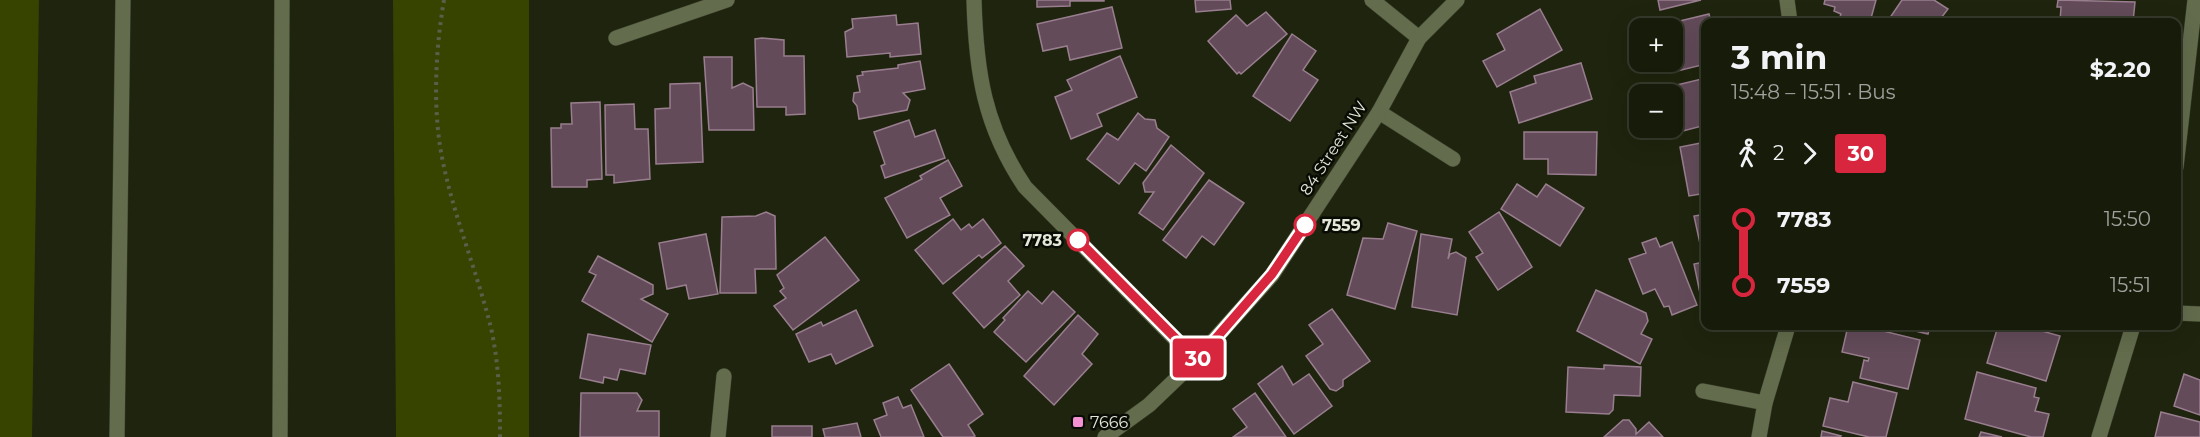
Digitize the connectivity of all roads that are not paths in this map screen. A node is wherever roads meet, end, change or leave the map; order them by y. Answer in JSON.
{"nodes":[{"id":1,"x":123,"y":0,"type":"edge"},
{"id":2,"x":282,"y":0,"type":"edge"},
{"id":3,"x":727,"y":0,"type":"edge"},
{"id":4,"x":975,"y":0,"type":"edge"},
{"id":5,"x":1372,"y":0,"type":"edge"},
{"id":6,"x":1457,"y":0,"type":"edge"},
{"id":7,"x":1786,"y":0,"type":"edge"},
{"id":8,"x":2195,"y":0,"type":"edge"},
{"id":9,"x":1789,"y":18,"type":"edge"},
{"id":10,"x":616,"y":38,"type":"dead end"},
{"id":11,"x":1419,"y":38,"type":"junction"},
{"id":12,"x":1379,"y":112,"type":"junction"},
{"id":13,"x":2181,"y":123,"type":"edge"},
{"id":14,"x":1453,"y":159,"type":"dead end"},
{"id":15,"x":2181,"y":313,"type":"edge"},
{"id":16,"x":2200,"y":314,"type":"edge"},
{"id":17,"x":1787,"y":330,"type":"edge"},
{"id":18,"x":2132,"y":330,"type":"edge"},
{"id":19,"x":1197,"y":360,"type":"junction"},
{"id":20,"x":724,"y":376,"type":"dead end"},
{"id":21,"x":1703,"y":391,"type":"dead end"},
{"id":22,"x":1765,"y":403,"type":"junction"},
{"id":23,"x":117,"y":437,"type":"edge"},
{"id":24,"x":280,"y":437,"type":"edge"},
{"id":25,"x":718,"y":437,"type":"edge"},
{"id":26,"x":1105,"y":437,"type":"edge"},
{"id":27,"x":1759,"y":437,"type":"edge"},
{"id":28,"x":2099,"y":437,"type":"edge"}],
"edges":[{"from":1,"to":23,"type":"street"},
{"from":2,"to":24,"type":"street"},
{"from":3,"to":10,"type":"street"},
{"from":4,"to":19,"type":"street"},
{"from":5,"to":11,"type":"street"},
{"from":6,"to":11,"type":"street","name":"84 Street NW"},
{"from":7,"to":9,"type":"street"},
{"from":8,"to":13,"type":"street"},
{"from":11,"to":12,"type":"street","name":"84 Street NW"},
{"from":12,"to":14,"type":"street"},
{"from":12,"to":19,"type":"street","name":"84 Street NW"},
{"from":15,"to":16,"type":"street"},
{"from":17,"to":22,"type":"street"},
{"from":18,"to":28,"type":"street"},
{"from":19,"to":26,"type":"street","name":"84 Street NW"},
{"from":20,"to":25,"type":"street"},
{"from":21,"to":22,"type":"street"},
{"from":22,"to":27,"type":"street"}]}
